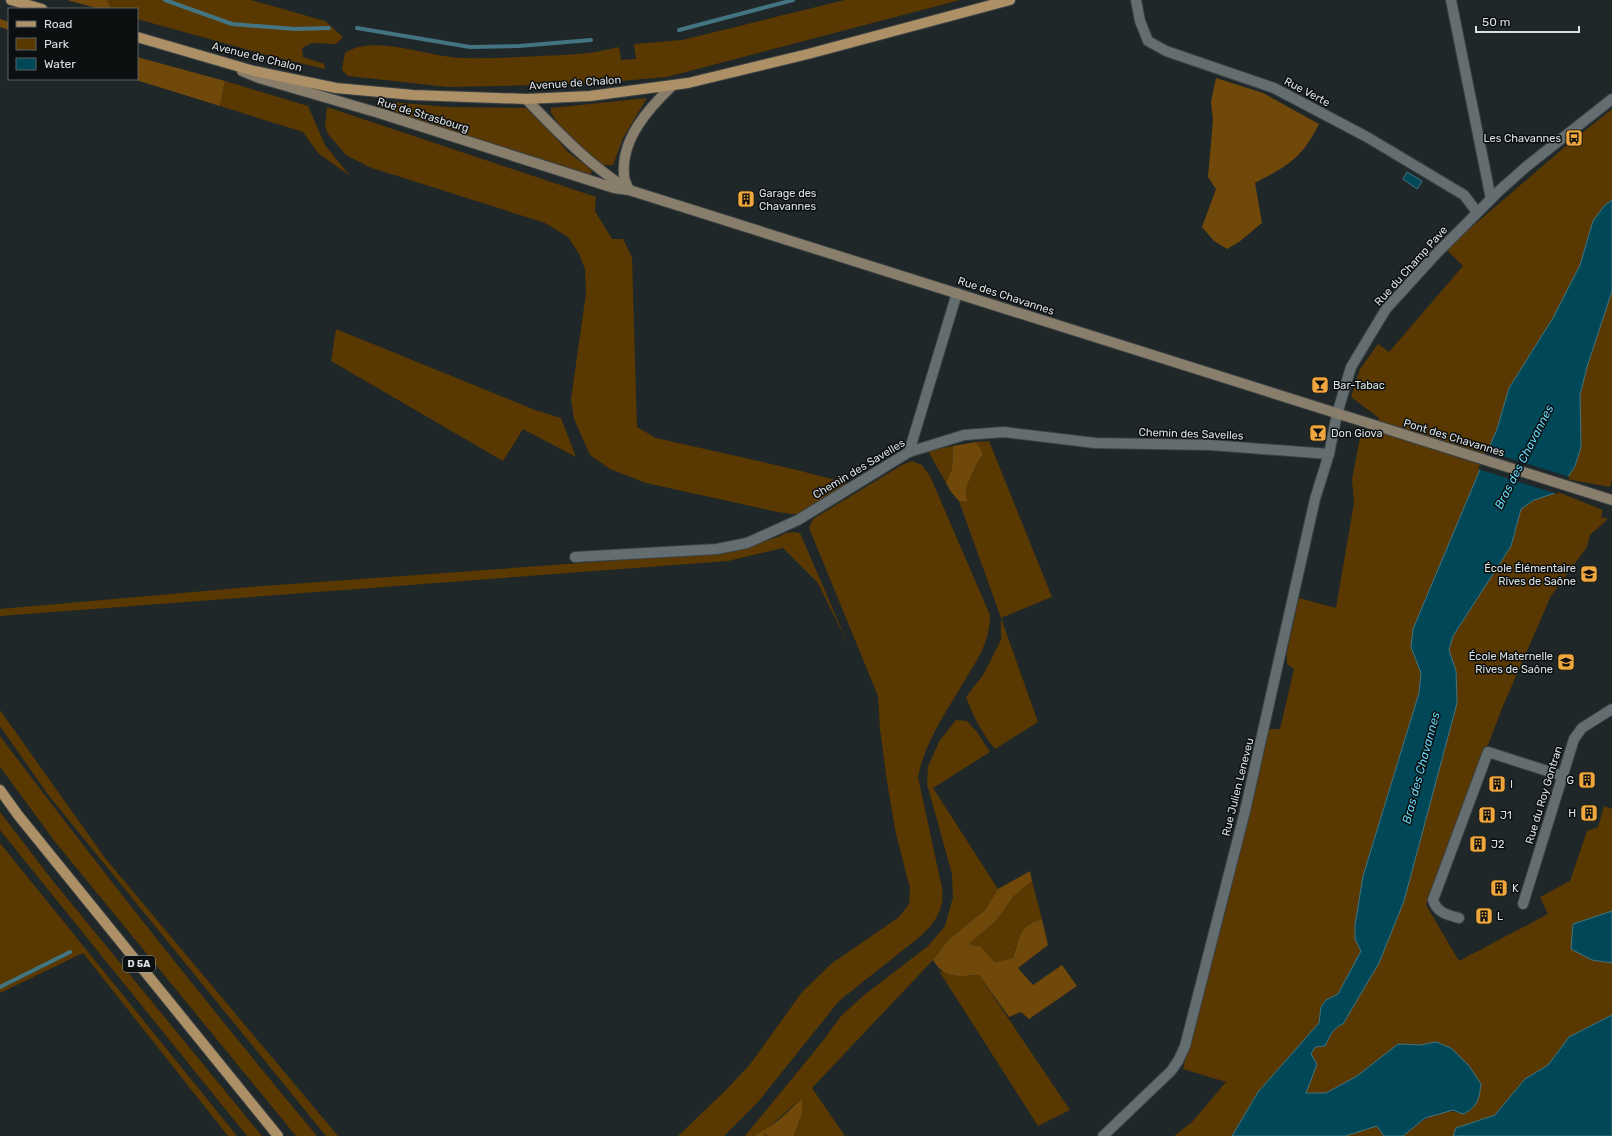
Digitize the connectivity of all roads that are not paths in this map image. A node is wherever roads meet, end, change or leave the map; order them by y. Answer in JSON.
{"nodes":[{"id":1,"x":12,"y":0,"type":"edge"},
{"id":2,"x":1010,"y":0,"type":"edge"},
{"id":3,"x":1136,"y":0,"type":"edge"},
{"id":4,"x":1451,"y":0,"type":"edge"},
{"id":5,"x":39,"y":8,"type":"edge"},
{"id":6,"x":138,"y":37,"type":"edge"},
{"id":7,"x":211,"y":58,"type":"junction"},
{"id":8,"x":672,"y":86,"type":"junction"},
{"id":9,"x":526,"y":99,"type":"junction"},
{"id":10,"x":1612,"y":99,"type":"edge"},
{"id":11,"x":629,"y":190,"type":"junction"},
{"id":12,"x":1491,"y":199,"type":"junction"},
{"id":13,"x":1477,"y":212,"type":"junction"},
{"id":14,"x":957,"y":293,"type":"junction"},
{"id":15,"x":1337,"y":414,"type":"junction"},
{"id":16,"x":1376,"y":427,"type":"joint"},
{"id":17,"x":909,"y":452,"type":"junction"},
{"id":18,"x":1329,"y":454,"type":"junction"},
{"id":19,"x":1612,"y":500,"type":"edge"},
{"id":20,"x":576,"y":557,"type":"dead end"},
{"id":21,"x":1612,"y":709,"type":"edge"},
{"id":22,"x":1563,"y":776,"type":"junction"},
{"id":23,"x":0,"y":790,"type":"edge"},
{"id":24,"x":1523,"y":904,"type":"dead end"},
{"id":25,"x":1459,"y":918,"type":"dead end"},
{"id":26,"x":278,"y":1136,"type":"edge"},
{"id":27,"x":1103,"y":1136,"type":"edge"}],
"edges":[{"from":1,"to":5,"type":"main road"},
{"from":2,"to":8,"type":"main road","name":"Avenue de Chalon"},
{"from":3,"to":13,"type":"street","name":"Rue Verte"},
{"from":4,"to":12,"type":"street"},
{"from":6,"to":7,"type":"main road","name":"Avenue de Chalon"},
{"from":7,"to":9,"type":"main road","name":"Avenue de Chalon"},
{"from":7,"to":11,"type":"main road","name":"Rue de Strasbourg"},
{"from":8,"to":9,"type":"main road","name":"Avenue de Chalon"},
{"from":8,"to":11,"type":"main road"},
{"from":9,"to":11,"type":"main road"},
{"from":10,"to":12,"type":"street","name":"Rue du Champ Pave"},
{"from":11,"to":14,"type":"main road","name":"Rue des Chavannes"},
{"from":12,"to":13,"type":"street","name":"Rue du Champ Pave"},
{"from":13,"to":15,"type":"street","name":"Rue du Champ Pave"},
{"from":14,"to":15,"type":"main road","name":"Rue des Chavannes"},
{"from":14,"to":17,"type":"street"},
{"from":15,"to":16,"type":"main road","name":"Rue des Chavannes"},
{"from":15,"to":18,"type":"street","name":"Rue Julien Leneveu"},
{"from":16,"to":19,"type":"main road","name":"Pont des Chavannes"},
{"from":17,"to":18,"type":"street","name":"Chemin des Savelles"},
{"from":17,"to":20,"type":"street","name":"Chemin des Savelles"},
{"from":18,"to":27,"type":"street","name":"Rue Julien Leneveu"},
{"from":21,"to":22,"type":"street","name":"Rue du Roy Gontran"},
{"from":22,"to":24,"type":"street","name":"Rue du Roy Gontran"},
{"from":22,"to":25,"type":"street"},
{"from":23,"to":26,"type":"main road","number":"D 5A"}]}
